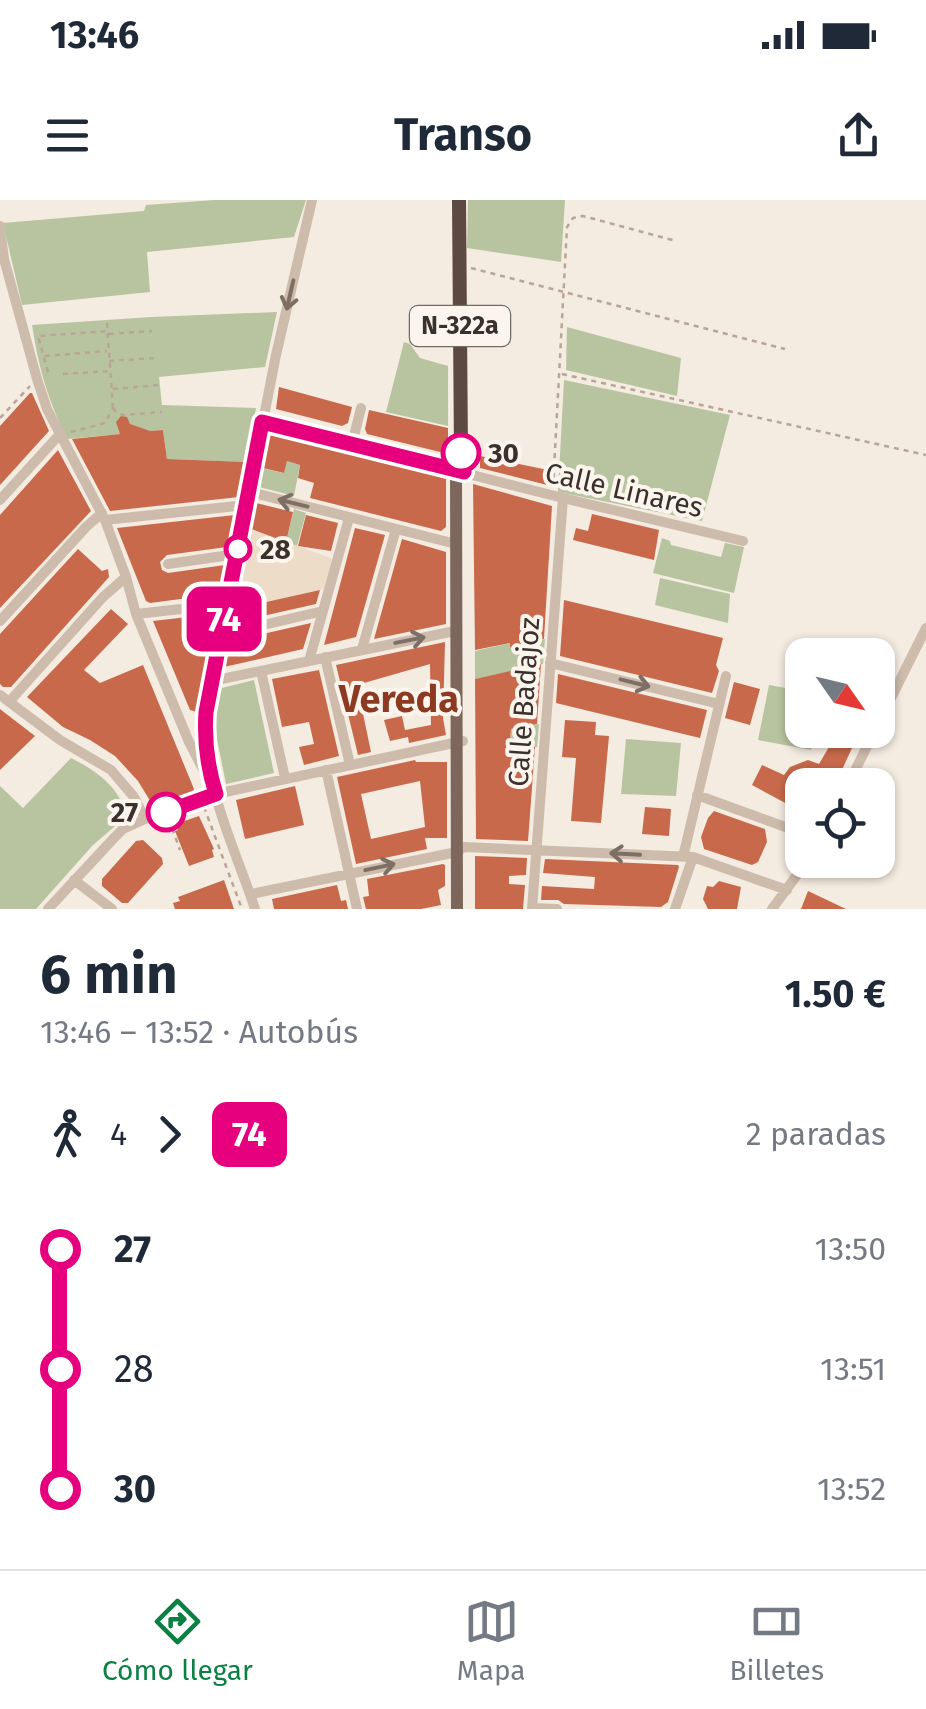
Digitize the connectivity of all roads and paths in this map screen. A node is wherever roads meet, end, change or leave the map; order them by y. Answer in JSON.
{"nodes":[{"id":1,"x":312,"y":200,"type":"edge"},
{"id":2,"x":459,"y":200,"type":"edge"},
{"id":3,"x":0,"y":226,"type":"edge"},
{"id":4,"x":676,"y":241,"type":"dead end"},
{"id":5,"x":460,"y":265,"type":"junction"},
{"id":6,"x":565,"y":291,"type":"junction"},
{"id":7,"x":106,"y":324,"type":"dead end"},
{"id":8,"x":152,"y":331,"type":"dead end"},
{"id":9,"x":107,"y":333,"type":"junction"},
{"id":10,"x":785,"y":349,"type":"dead end"},
{"id":11,"x":109,"y":351,"type":"junction"},
{"id":12,"x":44,"y":356,"type":"junction"},
{"id":13,"x":156,"y":358,"type":"dead end"},
{"id":14,"x":109,"y":361,"type":"junction"},
{"id":15,"x":111,"y":371,"type":"junction"},
{"id":16,"x":48,"y":372,"type":"dead end"},
{"id":17,"x":64,"y":374,"type":"dead end"},
{"id":18,"x":561,"y":374,"type":"junction"},
{"id":19,"x":37,"y":378,"type":"junction"},
{"id":20,"x":159,"y":385,"type":"dead end"},
{"id":21,"x":112,"y":389,"type":"junction"},
{"id":22,"x":113,"y":407,"type":"junction"},
{"id":23,"x":361,"y":408,"type":"dead end"},
{"id":24,"x":162,"y":412,"type":"dead end"},
{"id":25,"x":0,"y":418,"type":"edge"},
{"id":26,"x":262,"y":422,"type":"junction"},
{"id":27,"x":60,"y":434,"type":"junction"},
{"id":28,"x":352,"y":444,"type":"junction"},
{"id":29,"x":461,"y":453,"type":"joint"},
{"id":30,"x":926,"y":455,"type":"edge"},
{"id":31,"x":460,"y":471,"type":"junction"},
{"id":32,"x":558,"y":497,"type":"junction"},
{"id":33,"x":248,"y":498,"type":"junction"},
{"id":34,"x":0,"y":500,"type":"edge"},
{"id":35,"x":104,"y":516,"type":"junction"},
{"id":36,"x":349,"y":518,"type":"junction"},
{"id":37,"x":396,"y":530,"type":"junction"},
{"id":38,"x":743,"y":541,"type":"dead end"},
{"id":39,"x":456,"y":544,"type":"junction"},
{"id":40,"x":237,"y":554,"type":"junction"},
{"id":41,"x":168,"y":564,"type":"dead end"},
{"id":42,"x":126,"y":577,"type":"junction"},
{"id":43,"x":227,"y":604,"type":"junction"},
{"id":44,"x":323,"y":610,"type":"junction"},
{"id":45,"x":136,"y":614,"type":"junction"},
{"id":46,"x":0,"y":621,"type":"edge"},
{"id":47,"x":926,"y":628,"type":"edge"},
{"id":48,"x":456,"y":631,"type":"junction"},
{"id":49,"x":221,"y":635,"type":"junction"},
{"id":50,"x":362,"y":649,"type":"junction"},
{"id":51,"x":325,"y":657,"type":"junction"},
{"id":52,"x":309,"y":661,"type":"junction"},
{"id":53,"x":550,"y":663,"type":"junction"},
{"id":54,"x":261,"y":671,"type":"junction"},
{"id":55,"x":726,"y":676,"type":"dead end"},
{"id":56,"x":212,"y":681,"type":"junction"},
{"id":57,"x":895,"y":689,"type":"edge"},
{"id":58,"x":4,"y":698,"type":"edge"},
{"id":59,"x":719,"y":704,"type":"junction"},
{"id":60,"x":206,"y":712,"type":"junction"},
{"id":61,"x":178,"y":715,"type":"junction"},
{"id":62,"x":459,"y":741,"type":"junction"},
{"id":63,"x":206,"y":753,"type":"junction"},
{"id":64,"x":350,"y":765,"type":"junction"},
{"id":65,"x":326,"y":770,"type":"junction"},
{"id":66,"x":285,"y":778,"type":"junction"},
{"id":67,"x":216,"y":794,"type":"junction"},
{"id":68,"x":696,"y":795,"type":"junction"},
{"id":69,"x":202,"y":800,"type":"junction"},
{"id":70,"x":166,"y":812,"type":"junction"},
{"id":71,"x":145,"y":819,"type":"junction"},
{"id":72,"x":785,"y":827,"type":"edge"},
{"id":73,"x":460,"y":849,"type":"junction"},
{"id":74,"x":180,"y":850,"type":"dead end"},
{"id":75,"x":536,"y":850,"type":"junction"},
{"id":76,"x":688,"y":857,"type":"junction"},
{"id":77,"x":349,"y":874,"type":"junction"},
{"id":78,"x":795,"y":878,"type":"edge"},
{"id":79,"x":74,"y":880,"type":"junction"},
{"id":80,"x":787,"y":890,"type":"junction"},
{"id":81,"x":250,"y":894,"type":"junction"},
{"id":82,"x":48,"y":909,"type":"edge"},
{"id":83,"x":112,"y":909,"type":"edge"},
{"id":84,"x":242,"y":909,"type":"edge"},
{"id":85,"x":256,"y":909,"type":"edge"},
{"id":86,"x":357,"y":909,"type":"edge"},
{"id":87,"x":458,"y":909,"type":"edge"},
{"id":88,"x":532,"y":909,"type":"edge"},
{"id":89,"x":556,"y":909,"type":"edge"},
{"id":90,"x":676,"y":909,"type":"edge"},
{"id":91,"x":772,"y":909,"type":"edge"}],
"edges":[{"from":1,"to":26,"type":"street","one_way":true},
{"from":2,"to":5,"type":"highway","number":"N-322a"},
{"from":3,"to":19,"type":"street"},
{"from":4,"to":6,"type":"path"},
{"from":5,"to":6,"type":"path"},
{"from":5,"to":29,"type":"highway","number":"N-322a"},
{"from":6,"to":10,"type":"path"},
{"from":6,"to":18,"type":"path"},
{"from":7,"to":9,"type":"path"},
{"from":8,"to":9,"type":"path"},
{"from":9,"to":11,"type":"path"},
{"from":9,"to":12,"type":"path"},
{"from":11,"to":12,"type":"path"},
{"from":11,"to":14,"type":"path"},
{"from":12,"to":16,"type":"path"},
{"from":13,"to":14,"type":"path"},
{"from":14,"to":15,"type":"path"},
{"from":15,"to":17,"type":"path"},
{"from":15,"to":21,"type":"path"},
{"from":18,"to":30,"type":"path"},
{"from":18,"to":32,"type":"path"},
{"from":19,"to":25,"type":"path"},
{"from":19,"to":27,"type":"street"},
{"from":20,"to":21,"type":"path"},
{"from":21,"to":22,"type":"path"},
{"from":22,"to":24,"type":"path"},
{"from":22,"to":27,"type":"path"},
{"from":23,"to":28,"type":"street"},
{"from":26,"to":28,"type":"street","name":"Calle Linares"},
{"from":26,"to":33,"type":"street"},
{"from":27,"to":34,"type":"street"},
{"from":27,"to":35,"type":"street"},
{"from":28,"to":31,"type":"street","name":"Calle Linares"},
{"from":29,"to":31,"type":"main road"},
{"from":31,"to":32,"type":"street","name":"Calle Linares"},
{"from":31,"to":39,"type":"main road"},
{"from":31,"to":62,"type":"main road"},
{"from":32,"to":38,"type":"street","name":"Calle Linares"},
{"from":32,"to":53,"type":"street","name":"Calle Badajoz"},
{"from":33,"to":35,"type":"street"},
{"from":36,"to":33,"type":"street","one_way":true},
{"from":33,"to":40,"type":"street"},
{"from":35,"to":42,"type":"street"},
{"from":35,"to":46,"type":"street"},
{"from":36,"to":37,"type":"street"},
{"from":36,"to":44,"type":"street"},
{"from":37,"to":39,"type":"street"},
{"from":37,"to":50,"type":"street"},
{"from":39,"to":48,"type":"main road"},
{"from":40,"to":41,"type":"street"},
{"from":40,"to":43,"type":"street"},
{"from":42,"to":45,"type":"street"},
{"from":42,"to":58,"type":"street"},
{"from":43,"to":45,"type":"street"},
{"from":43,"to":49,"type":"street"},
{"from":44,"to":49,"type":"street"},
{"from":44,"to":52,"type":"street"},
{"from":45,"to":61,"type":"street"},
{"from":47,"to":57,"type":"street"},
{"from":50,"to":48,"type":"street","one_way":true},
{"from":48,"to":62,"type":"main road"},
{"from":49,"to":56,"type":"street"},
{"from":50,"to":51,"type":"street"},
{"from":51,"to":52,"type":"street"},
{"from":51,"to":64,"type":"street"},
{"from":52,"to":54,"type":"street"},
{"from":53,"to":59,"type":"street","one_way":true},
{"from":53,"to":75,"type":"street","name":"Calle Badajoz"},
{"from":54,"to":56,"type":"street"},
{"from":54,"to":66,"type":"street"},
{"from":55,"to":59,"type":"street"},
{"from":56,"to":60,"type":"street"},
{"from":58,"to":71,"type":"street"},
{"from":59,"to":68,"type":"street"},
{"from":60,"to":61,"type":"street"},
{"from":60,"to":63,"type":"street"},
{"from":61,"to":63,"type":"street"},
{"from":61,"to":67,"type":"street"},
{"from":62,"to":64,"type":"street"},
{"from":62,"to":73,"type":"main road"},
{"from":63,"to":67,"type":"street"},
{"from":64,"to":65,"type":"street"},
{"from":65,"to":66,"type":"street"},
{"from":65,"to":77,"type":"street"},
{"from":66,"to":67,"type":"street"},
{"from":67,"to":69,"type":"street"},
{"from":67,"to":81,"type":"street"},
{"from":68,"to":72,"type":"street"},
{"from":68,"to":76,"type":"street"},
{"from":69,"to":70,"type":"street"},
{"from":69,"to":84,"type":"path"},
{"from":70,"to":71,"type":"street"},
{"from":70,"to":74,"type":"path"},
{"from":71,"to":79,"type":"street"},
{"from":73,"to":75,"type":"street"},
{"from":77,"to":73,"type":"street","one_way":true},
{"from":73,"to":87,"type":"main road"},
{"from":76,"to":75,"type":"street","one_way":true},
{"from":75,"to":88,"type":"street","name":"Calle Badajoz"},
{"from":76,"to":80,"type":"street"},
{"from":76,"to":90,"type":"street"},
{"from":77,"to":81,"type":"street"},
{"from":77,"to":86,"type":"street"},
{"from":78,"to":80,"type":"street"},
{"from":79,"to":82,"type":"street"},
{"from":79,"to":83,"type":"street"},
{"from":80,"to":91,"type":"street"},
{"from":81,"to":85,"type":"street"},
{"from":88,"to":89,"type":"street"}]}
